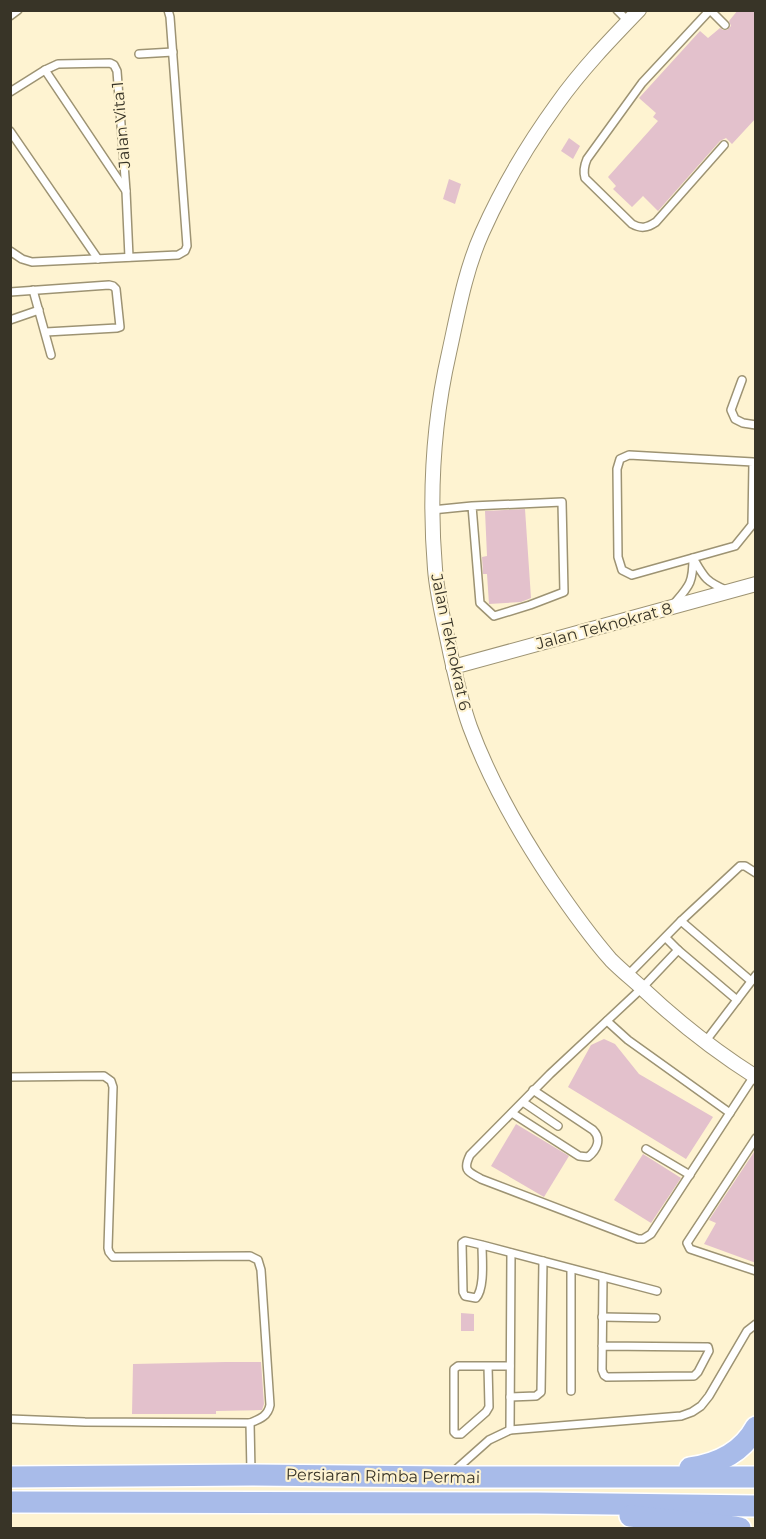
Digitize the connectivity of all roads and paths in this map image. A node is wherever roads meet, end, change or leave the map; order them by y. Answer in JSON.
{"nodes":[{"id":1,"x":18,"y":10,"type":"edge"},
{"id":2,"x":168,"y":10,"type":"edge"},
{"id":3,"x":617,"y":10,"type":"edge"},
{"id":4,"x":710,"y":10,"type":"edge"},
{"id":5,"x":634,"y":14,"type":"edge"},
{"id":6,"x":10,"y":15,"type":"edge"},
{"id":7,"x":700,"y":15,"type":"edge"},
{"id":8,"x":725,"y":25,"type":"dead end"},
{"id":9,"x":172,"y":52,"type":"junction"},
{"id":10,"x":139,"y":54,"type":"dead end"},
{"id":11,"x":45,"y":70,"type":"junction"},
{"id":12,"x":10,"y":92,"type":"edge"},
{"id":13,"x":10,"y":131,"type":"edge"},
{"id":14,"x":724,"y":145,"type":"dead end"},
{"id":15,"x":126,"y":191,"type":"junction"},
{"id":16,"x":10,"y":251,"type":"edge"},
{"id":17,"x":129,"y":257,"type":"junction"},
{"id":18,"x":98,"y":259,"type":"junction"},
{"id":19,"x":33,"y":290,"type":"junction"},
{"id":20,"x":10,"y":292,"type":"edge"},
{"id":21,"x":39,"y":310,"type":"junction"},
{"id":22,"x":10,"y":320,"type":"edge"},
{"id":23,"x":46,"y":332,"type":"junction"},
{"id":24,"x":51,"y":355,"type":"dead end"},
{"id":25,"x":742,"y":380,"type":"dead end"},
{"id":26,"x":756,"y":425,"type":"edge"},
{"id":27,"x":755,"y":480,"type":"edge"},
{"id":28,"x":472,"y":506,"type":"junction"},
{"id":29,"x":432,"y":510,"type":"junction"},
{"id":30,"x":693,"y":558,"type":"junction"},
{"id":31,"x":756,"y":584,"type":"edge"},
{"id":32,"x":729,"y":592,"type":"junction"},
{"id":33,"x":671,"y":607,"type":"junction"},
{"id":34,"x":453,"y":667,"type":"junction"},
{"id":35,"x":756,"y":873,"type":"edge"},
{"id":36,"x":681,"y":921,"type":"junction"},
{"id":37,"x":666,"y":938,"type":"junction"},
{"id":38,"x":678,"y":950,"type":"junction"},
{"id":39,"x":627,"y":975,"type":"junction"},
{"id":40,"x":753,"y":978,"type":"edge"},
{"id":41,"x":642,"y":988,"type":"junction"},
{"id":42,"x":737,"y":1000,"type":"junction"},
{"id":43,"x":607,"y":1021,"type":"junction"},
{"id":44,"x":705,"y":1042,"type":"junction"},
{"id":45,"x":10,"y":1077,"type":"edge"},
{"id":46,"x":755,"y":1077,"type":"edge"},
{"id":47,"x":534,"y":1090,"type":"junction"},
{"id":48,"x":523,"y":1102,"type":"junction"},
{"id":49,"x":512,"y":1113,"type":"junction"},
{"id":50,"x":730,"y":1113,"type":"junction"},
{"id":51,"x":558,"y":1126,"type":"dead end"},
{"id":52,"x":755,"y":1140,"type":"edge"},
{"id":53,"x":646,"y":1149,"type":"dead end"},
{"id":54,"x":690,"y":1175,"type":"junction"},
{"id":55,"x":482,"y":1245,"type":"junction"},
{"id":56,"x":512,"y":1253,"type":"junction"},
{"id":57,"x":543,"y":1261,"type":"junction"},
{"id":58,"x":571,"y":1269,"type":"junction"},
{"id":59,"x":756,"y":1271,"type":"edge"},
{"id":60,"x":603,"y":1277,"type":"junction"},
{"id":61,"x":657,"y":1291,"type":"dead end"},
{"id":62,"x":602,"y":1317,"type":"junction"},
{"id":63,"x":656,"y":1318,"type":"dead end"},
{"id":64,"x":756,"y":1324,"type":"edge"},
{"id":65,"x":602,"y":1346,"type":"junction"},
{"id":66,"x":488,"y":1366,"type":"junction"},
{"id":67,"x":510,"y":1366,"type":"junction"},
{"id":68,"x":571,"y":1391,"type":"dead end"},
{"id":69,"x":510,"y":1397,"type":"junction"},
{"id":70,"x":10,"y":1419,"type":"edge"},
{"id":71,"x":249,"y":1423,"type":"junction"},
{"id":72,"x":756,"y":1427,"type":"edge"},
{"id":73,"x":510,"y":1430,"type":"junction"},
{"id":74,"x":252,"y":1475,"type":"junction"},
{"id":75,"x":10,"y":1476,"type":"edge"},
{"id":76,"x":756,"y":1477,"type":"edge"},
{"id":77,"x":446,"y":1478,"type":"junction"},
{"id":78,"x":609,"y":1478,"type":"junction"},
{"id":79,"x":10,"y":1503,"type":"edge"},
{"id":80,"x":482,"y":1503,"type":"junction"},
{"id":81,"x":756,"y":1506,"type":"edge"},
{"id":82,"x":740,"y":1528,"type":"edge"}],
"edges":[{"from":1,"to":6,"type":"lane"},
{"from":2,"to":9,"type":"lane"},
{"from":3,"to":5,"type":"lane"},
{"from":4,"to":7,"type":"lane"},
{"from":4,"to":8,"type":"lane"},
{"from":5,"to":29,"type":"street","name":"Jalan Teknokrat 6"},
{"from":7,"to":14,"type":"lane"},
{"from":9,"to":10,"type":"lane"},
{"from":9,"to":17,"type":"lane"},
{"from":11,"to":12,"type":"lane","name":"Jalan Vita 1"},
{"from":11,"to":15,"type":"lane"},
{"from":11,"to":15,"type":"lane","name":"Jalan Vita 1"},
{"from":13,"to":18,"type":"lane"},
{"from":15,"to":17,"type":"lane"},
{"from":16,"to":18,"type":"lane"},
{"from":17,"to":18,"type":"lane"},
{"from":19,"to":20,"type":"lane"},
{"from":19,"to":21,"type":"lane"},
{"from":19,"to":23,"type":"lane"},
{"from":21,"to":22,"type":"lane"},
{"from":21,"to":23,"type":"lane"},
{"from":23,"to":24,"type":"lane"},
{"from":25,"to":26,"type":"lane"},
{"from":27,"to":30,"type":"lane"},
{"from":27,"to":30,"type":"lane"},
{"from":28,"to":28,"type":"lane"},
{"from":28,"to":29,"type":"lane"},
{"from":29,"to":34,"type":"street","name":"Jalan Teknokrat 6"},
{"from":30,"to":32,"type":"lane"},
{"from":30,"to":33,"type":"lane"},
{"from":31,"to":32,"type":"street","name":"Jalan Teknokrat 8"},
{"from":32,"to":33,"type":"street","name":"Jalan Teknokrat 8"},
{"from":33,"to":34,"type":"street","name":"Jalan Teknokrat 8"},
{"from":34,"to":39,"type":"street","name":"Jalan Teknokrat 6"},
{"from":35,"to":36,"type":"lane"},
{"from":36,"to":37,"type":"lane"},
{"from":36,"to":40,"type":"lane"},
{"from":37,"to":38,"type":"lane"},
{"from":37,"to":39,"type":"lane"},
{"from":38,"to":41,"type":"lane"},
{"from":38,"to":42,"type":"lane"},
{"from":39,"to":41,"type":"street","name":"Jalan Teknokrat 6"},
{"from":40,"to":42,"type":"lane"},
{"from":41,"to":43,"type":"lane"},
{"from":41,"to":44,"type":"street","name":"Jalan Teknokrat 6"},
{"from":42,"to":44,"type":"lane"},
{"from":43,"to":47,"type":"lane"},
{"from":43,"to":50,"type":"lane"},
{"from":44,"to":46,"type":"street","name":"Jalan Teknokrat 6"},
{"from":45,"to":71,"type":"lane"},
{"from":46,"to":50,"type":"lane"},
{"from":47,"to":48,"type":"lane"},
{"from":47,"to":49,"type":"lane"},
{"from":48,"to":49,"type":"lane"},
{"from":48,"to":51,"type":"lane"},
{"from":49,"to":54,"type":"lane"},
{"from":50,"to":54,"type":"lane"},
{"from":52,"to":59,"type":"lane"},
{"from":53,"to":54,"type":"lane"},
{"from":55,"to":55,"type":"lane"},
{"from":55,"to":56,"type":"lane"},
{"from":56,"to":57,"type":"lane"},
{"from":56,"to":67,"type":"lane"},
{"from":57,"to":58,"type":"lane"},
{"from":57,"to":69,"type":"lane"},
{"from":58,"to":60,"type":"lane"},
{"from":58,"to":68,"type":"lane"},
{"from":60,"to":61,"type":"lane"},
{"from":60,"to":62,"type":"lane"},
{"from":62,"to":63,"type":"lane"},
{"from":62,"to":65,"type":"lane"},
{"from":64,"to":73,"type":"lane"},
{"from":65,"to":65,"type":"lane"},
{"from":66,"to":66,"type":"lane"},
{"from":66,"to":67,"type":"lane"},
{"from":67,"to":69,"type":"lane"},
{"from":69,"to":73,"type":"lane"},
{"from":70,"to":71,"type":"lane"},
{"from":71,"to":74,"type":"lane"},
{"from":72,"to":78,"type":"main road"},
{"from":73,"to":77,"type":"lane"},
{"from":74,"to":75,"type":"main road","name":"Persiaran Rimba Permai"},
{"from":74,"to":77,"type":"main road","name":"Persiaran Rimba Permai"},
{"from":76,"to":78,"type":"main road","name":"Persiaran Rimba Permai"},
{"from":77,"to":78,"type":"main road","name":"Persiaran Rimba Permai"},
{"from":79,"to":80,"type":"main road","name":"Persiaran Rimba Permai"},
{"from":80,"to":81,"type":"main road","name":"Persiaran Rimba Permai"},
{"from":80,"to":82,"type":"main road"}]}
